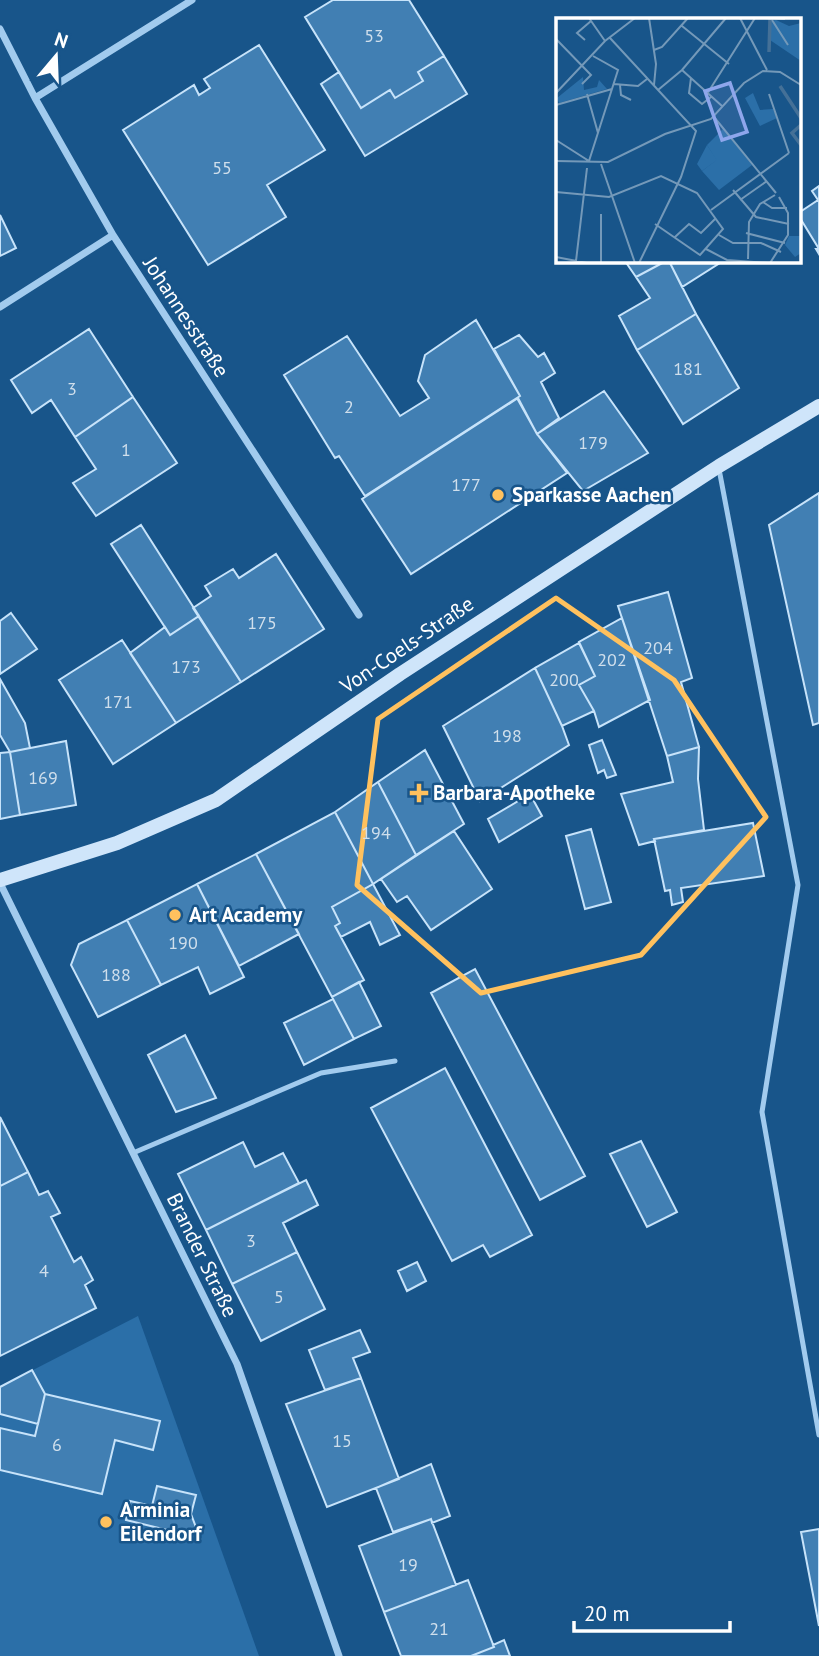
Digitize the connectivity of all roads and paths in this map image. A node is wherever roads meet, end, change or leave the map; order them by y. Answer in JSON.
{"nodes":[{"id":1,"x":192,"y":0,"type":"edge"},
{"id":2,"x":0,"y":29,"type":"edge"},
{"id":3,"x":35,"y":98,"type":"junction"},
{"id":4,"x":113,"y":235,"type":"junction"},
{"id":5,"x":0,"y":307,"type":"edge"},
{"id":6,"x":819,"y":406,"type":"edge"},
{"id":7,"x":719,"y":466,"type":"junction"},
{"id":8,"x":359,"y":615,"type":"dead end"},
{"id":9,"x":0,"y":881,"type":"edge"},
{"id":10,"x":395,"y":1061,"type":"dead end"},
{"id":11,"x":133,"y":1153,"type":"junction"},
{"id":12,"x":819,"y":1435,"type":"edge"},
{"id":13,"x":339,"y":1656,"type":"edge"}],
"edges":[{"from":1,"to":3,"type":"street"},
{"from":2,"to":3,"type":"street","name":"Johannesstraße"},
{"from":3,"to":4,"type":"street","name":"Johannesstraße"},
{"from":4,"to":5,"type":"street"},
{"from":4,"to":8,"type":"street","name":"Johannesstraße"},
{"from":6,"to":7,"type":"main road","name":"Von-Coels-Straße"},
{"from":7,"to":9,"type":"main road","name":"Von-Coels-Straße"},
{"from":7,"to":12,"type":"lane"},
{"from":9,"to":11,"type":"street","name":"Brander Straße"},
{"from":10,"to":11,"type":"lane"},
{"from":11,"to":13,"type":"street","name":"Brander Straße"}]}
